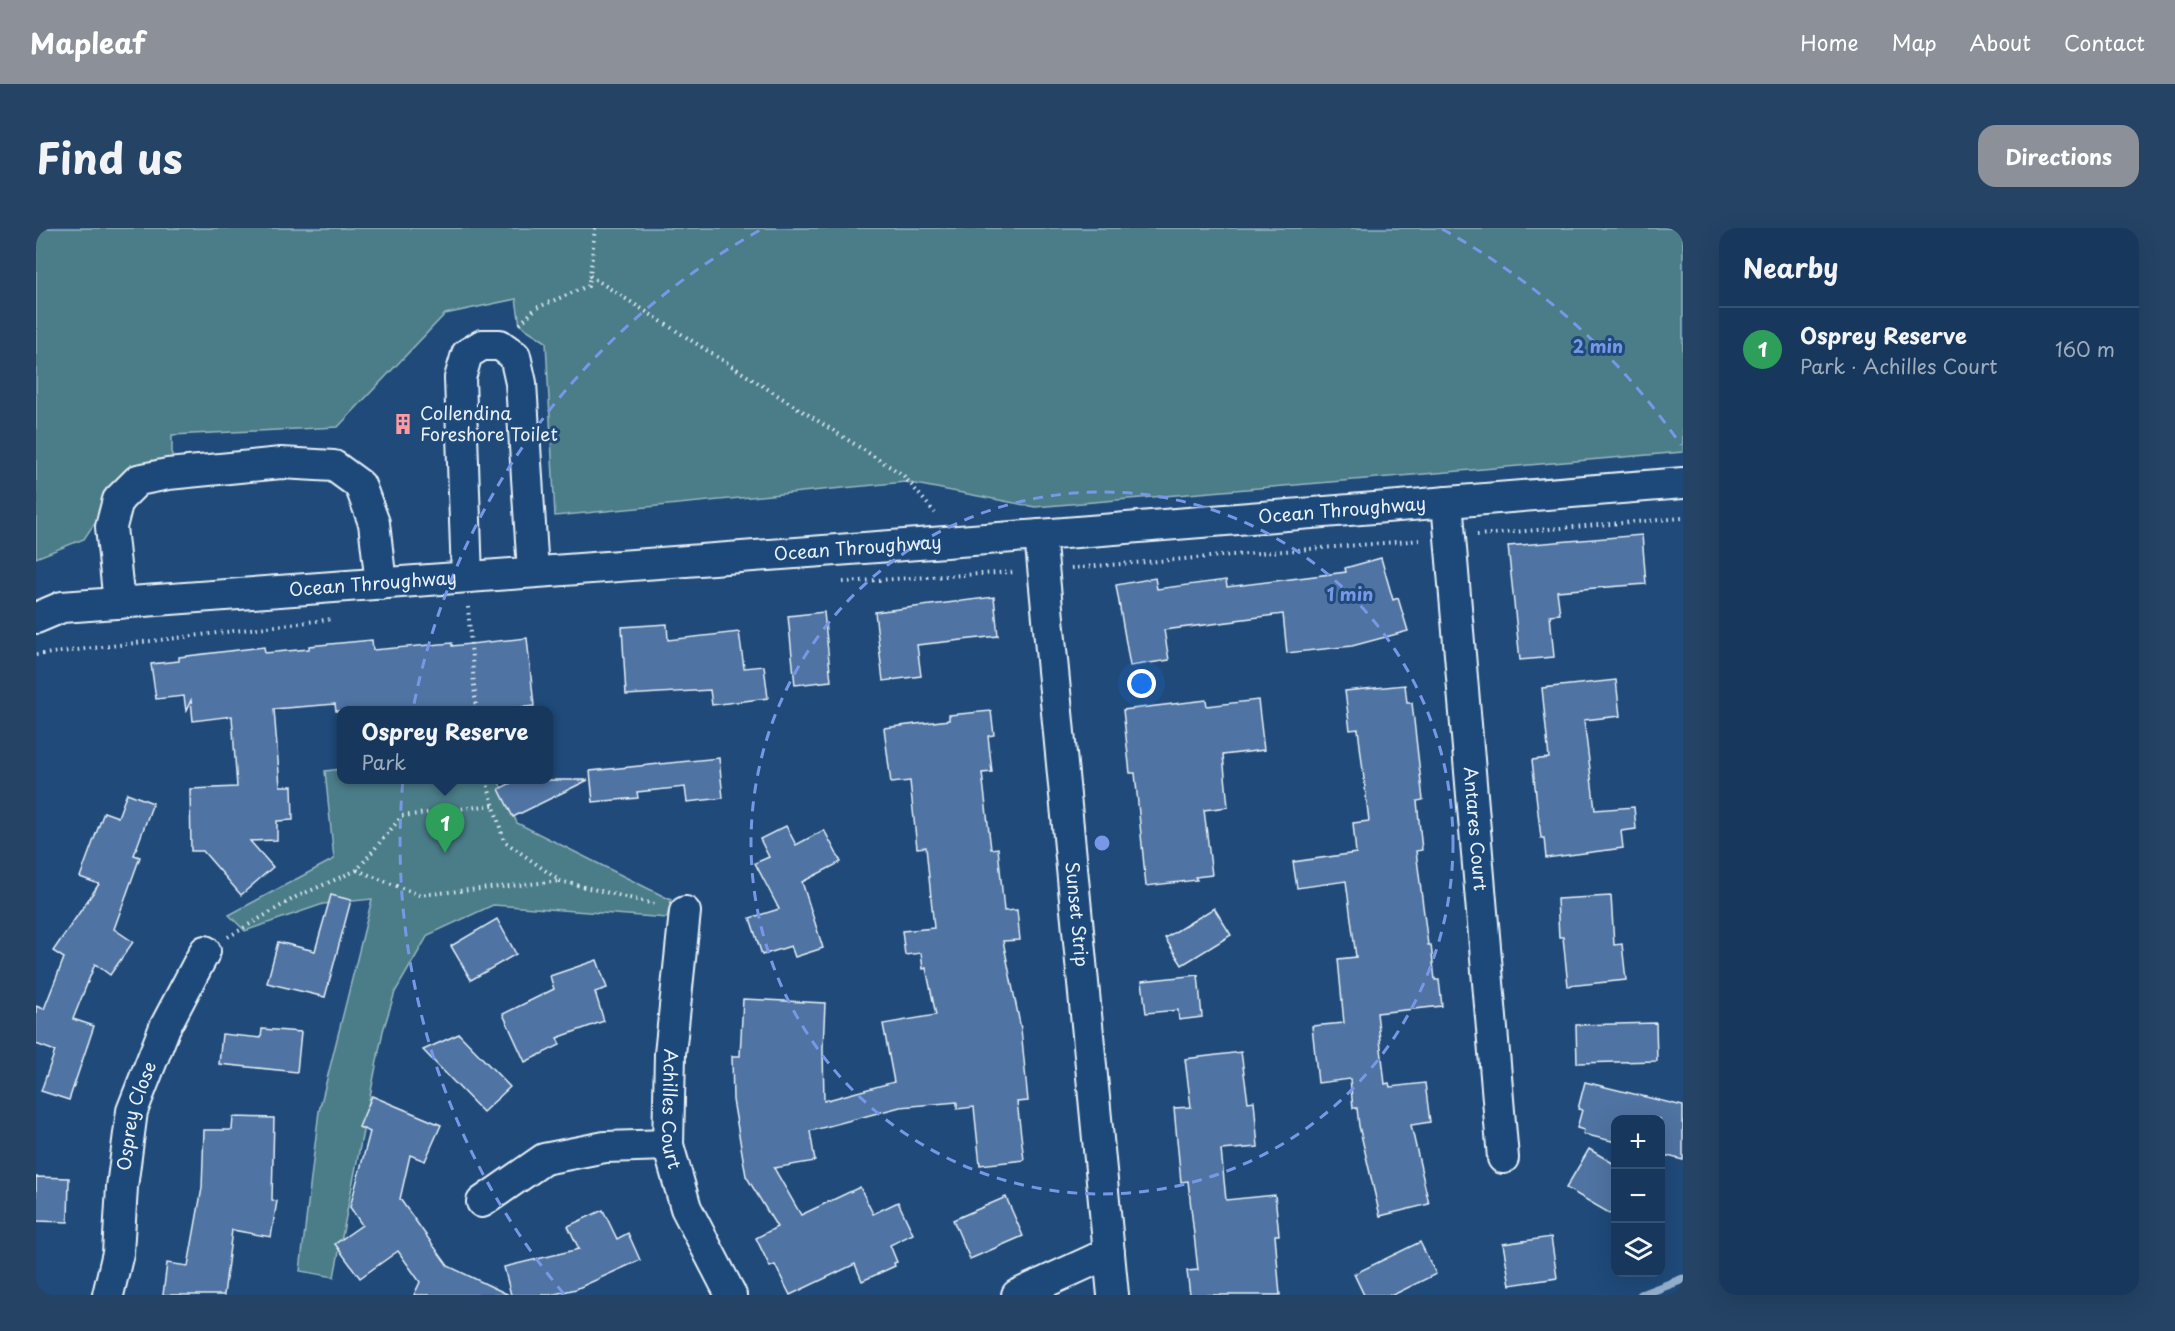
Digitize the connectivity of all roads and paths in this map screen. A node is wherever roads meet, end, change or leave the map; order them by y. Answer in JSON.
{"nodes":[{"id":1,"x":595,"y":228,"type":"edge"},
{"id":2,"x":590,"y":276,"type":"junction"},
{"id":3,"x":500,"y":345,"type":"junction"},
{"id":4,"x":1683,"y":483,"type":"edge"},
{"id":5,"x":1448,"y":502,"type":"junction"},
{"id":6,"x":1683,"y":518,"type":"edge"},
{"id":7,"x":1040,"y":535,"type":"junction"},
{"id":8,"x":1450,"y":538,"type":"junction"},
{"id":9,"x":959,"y":541,"type":"junction"},
{"id":10,"x":1044,"y":571,"type":"junction"},
{"id":11,"x":533,"y":572,"type":"junction"},
{"id":12,"x":466,"y":578,"type":"junction"},
{"id":13,"x":832,"y":583,"type":"dead end"},
{"id":14,"x":381,"y":584,"type":"junction"},
{"id":15,"x":119,"y":603,"type":"junction"},
{"id":16,"x":36,"y":618,"type":"edge"},
{"id":17,"x":340,"y":619,"type":"dead end"},
{"id":18,"x":36,"y":655,"type":"edge"},
{"id":19,"x":476,"y":706,"type":"edge"},
{"id":20,"x":487,"y":784,"type":"edge"},
{"id":21,"x":494,"y":805,"type":"junction"},
{"id":22,"x":357,"y":870,"type":"junction"},
{"id":23,"x":560,"y":881,"type":"junction"},
{"id":24,"x":686,"y":912,"type":"joint"},
{"id":25,"x":204,"y":951,"type":"joint"},
{"id":26,"x":668,"y":1145,"type":"junction"},
{"id":27,"x":1503,"y":1158,"type":"dead end"},
{"id":28,"x":482,"y":1202,"type":"dead end"},
{"id":29,"x":1109,"y":1253,"type":"junction"},
{"id":30,"x":108,"y":1295,"type":"edge"},
{"id":31,"x":731,"y":1295,"type":"edge"},
{"id":32,"x":1017,"y":1295,"type":"edge"},
{"id":33,"x":1113,"y":1295,"type":"edge"}],
"edges":[{"from":1,"to":2,"type":"path"},
{"from":2,"to":3,"type":"path"},
{"from":2,"to":9,"type":"path"},
{"from":3,"to":11,"type":"street"},
{"from":3,"to":12,"type":"street"},
{"from":4,"to":5,"type":"street","name":"Ocean Throughway"},
{"from":5,"to":7,"type":"street","name":"Ocean Throughway"},
{"from":5,"to":8,"type":"street","name":"Antares Court"},
{"from":6,"to":8,"type":"path"},
{"from":7,"to":9,"type":"street","name":"Ocean Throughway"},
{"from":7,"to":10,"type":"street","name":"Sunset Strip"},
{"from":8,"to":10,"type":"path"},
{"from":8,"to":27,"type":"street","name":"Antares Court"},
{"from":9,"to":11,"type":"street","name":"Ocean Throughway"},
{"from":10,"to":13,"type":"path"},
{"from":10,"to":29,"type":"street","name":"Sunset Strip"},
{"from":11,"to":12,"type":"street","name":"Ocean Throughway"},
{"from":12,"to":14,"type":"street","name":"Ocean Throughway"},
{"from":12,"to":19,"type":"path"},
{"from":14,"to":15,"type":"street","name":"Ocean Throughway"},
{"from":14,"to":15,"type":"street"},
{"from":15,"to":16,"type":"street","name":"Ocean Throughway"},
{"from":17,"to":18,"type":"path"},
{"from":20,"to":21,"type":"path"},
{"from":21,"to":22,"type":"path"},
{"from":21,"to":23,"type":"path"},
{"from":22,"to":23,"type":"path"},
{"from":22,"to":25,"type":"path"},
{"from":23,"to":24,"type":"path"},
{"from":24,"to":26,"type":"street","name":"Achilles Court"},
{"from":25,"to":30,"type":"street","name":"Osprey Close"},
{"from":26,"to":28,"type":"street"},
{"from":26,"to":31,"type":"street","name":"Achilles Court"},
{"from":29,"to":32,"type":"street"},
{"from":29,"to":33,"type":"street","name":"Sunset Strip"}]}
